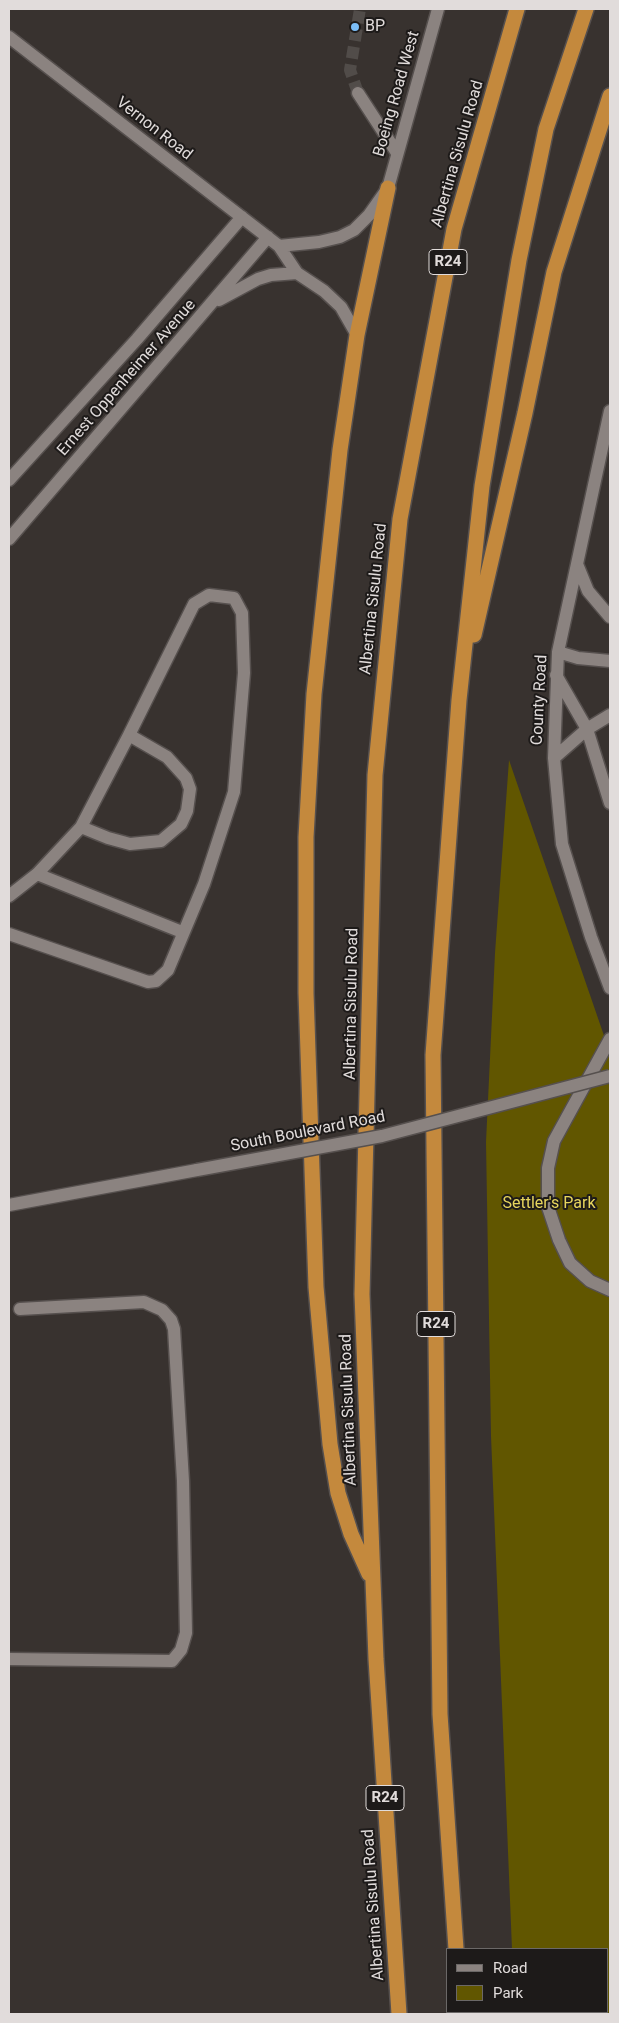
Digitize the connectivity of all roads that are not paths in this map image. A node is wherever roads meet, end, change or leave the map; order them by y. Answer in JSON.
{"nodes":[{"id":1,"x":438,"y":9,"type":"edge"},
{"id":2,"x":517,"y":9,"type":"edge"},
{"id":3,"x":586,"y":9,"type":"edge"},
{"id":4,"x":9,"y":37,"type":"edge"},
{"id":5,"x":358,"y":93,"type":"tunnel mouth"},
{"id":6,"x":610,"y":96,"type":"edge"},
{"id":7,"x":397,"y":153,"type":"junction"},
{"id":8,"x":388,"y":188,"type":"junction"},
{"id":9,"x":242,"y":217,"type":"junction"},
{"id":10,"x":268,"y":237,"type":"junction"},
{"id":11,"x":279,"y":246,"type":"junction"},
{"id":12,"x":297,"y":273,"type":"junction"},
{"id":13,"x":213,"y":304,"type":"junction"},
{"id":14,"x":357,"y":335,"type":"junction"},
{"id":15,"x":610,"y":411,"type":"edge"},
{"id":16,"x":9,"y":480,"type":"edge"},
{"id":17,"x":9,"y":539,"type":"edge"},
{"id":18,"x":577,"y":564,"type":"junction"},
{"id":19,"x":610,"y":616,"type":"edge"},
{"id":20,"x":558,"y":652,"type":"junction"},
{"id":21,"x":610,"y":661,"type":"edge"},
{"id":22,"x":556,"y":675,"type":"junction"},
{"id":23,"x":459,"y":700,"type":"junction"},
{"id":24,"x":610,"y":716,"type":"edge"},
{"id":25,"x":587,"y":729,"type":"junction"},
{"id":26,"x":129,"y":734,"type":"junction"},
{"id":27,"x":554,"y":758,"type":"junction"},
{"id":28,"x":610,"y":803,"type":"edge"},
{"id":29,"x":81,"y":827,"type":"junction"},
{"id":30,"x":37,"y":874,"type":"junction"},
{"id":31,"x":9,"y":896,"type":"edge"},
{"id":32,"x":182,"y":932,"type":"junction"},
{"id":33,"x":9,"y":934,"type":"edge"},
{"id":34,"x":610,"y":988,"type":"edge"},
{"id":35,"x":610,"y":1039,"type":"edge"},
{"id":36,"x":610,"y":1076,"type":"edge"},
{"id":37,"x":10,"y":1206,"type":"edge"},
{"id":38,"x":610,"y":1290,"type":"edge"},
{"id":39,"x":20,"y":1309,"type":"dead end"},
{"id":40,"x":373,"y":1582,"type":"junction"},
{"id":41,"x":9,"y":1659,"type":"edge"},
{"id":42,"x":456,"y":1948,"type":"edge"},
{"id":43,"x":399,"y":2014,"type":"edge"}],
"edges":[{"from":1,"to":7,"type":"street","name":"Boeing Road West"},
{"from":2,"to":40,"type":"highway","name":"Albertina Sisulu Road","number":"R24"},
{"from":3,"to":23,"type":"highway","number":"R24"},
{"from":4,"to":9,"type":"street","name":"Vernon Road"},
{"from":5,"to":7,"type":"street"},
{"from":6,"to":23,"type":"highway"},
{"from":7,"to":8,"type":"street","name":"Boeing Road West"},
{"from":8,"to":11,"type":"street"},
{"from":8,"to":14,"type":"highway"},
{"from":9,"to":10,"type":"street","name":"Vernon Road"},
{"from":9,"to":16,"type":"street","name":"Ernest Oppenheimer Avenue"},
{"from":10,"to":11,"type":"street","name":"Vernon Road"},
{"from":10,"to":13,"type":"street","name":"Ernest Oppenheimer Avenue"},
{"from":11,"to":12,"type":"street","name":"Vernon Road"},
{"from":12,"to":13,"type":"street"},
{"from":12,"to":14,"type":"street"},
{"from":13,"to":17,"type":"street","name":"Ernest Oppenheimer Avenue"},
{"from":14,"to":40,"type":"highway"},
{"from":15,"to":18,"type":"street","name":"County Road"},
{"from":18,"to":19,"type":"street"},
{"from":18,"to":20,"type":"street","name":"County Road"},
{"from":20,"to":21,"type":"street"},
{"from":20,"to":22,"type":"street","name":"County Road"},
{"from":22,"to":25,"type":"street"},
{"from":22,"to":27,"type":"street","name":"County Road"},
{"from":23,"to":42,"type":"highway","number":"R24"},
{"from":24,"to":25,"type":"street"},
{"from":25,"to":27,"type":"street"},
{"from":25,"to":28,"type":"street"},
{"from":26,"to":29,"type":"street"},
{"from":26,"to":29,"type":"street"},
{"from":26,"to":32,"type":"street"},
{"from":27,"to":34,"type":"street","name":"County Road"},
{"from":29,"to":30,"type":"street"},
{"from":30,"to":31,"type":"street"},
{"from":30,"to":32,"type":"street"},
{"from":32,"to":33,"type":"street"},
{"from":35,"to":38,"type":"street"},
{"from":36,"to":37,"type":"street","name":"South Boulevard Road","bridge":true},
{"from":39,"to":41,"type":"street"},
{"from":40,"to":43,"type":"highway","name":"Albertina Sisulu Road","number":"R24"}]}
